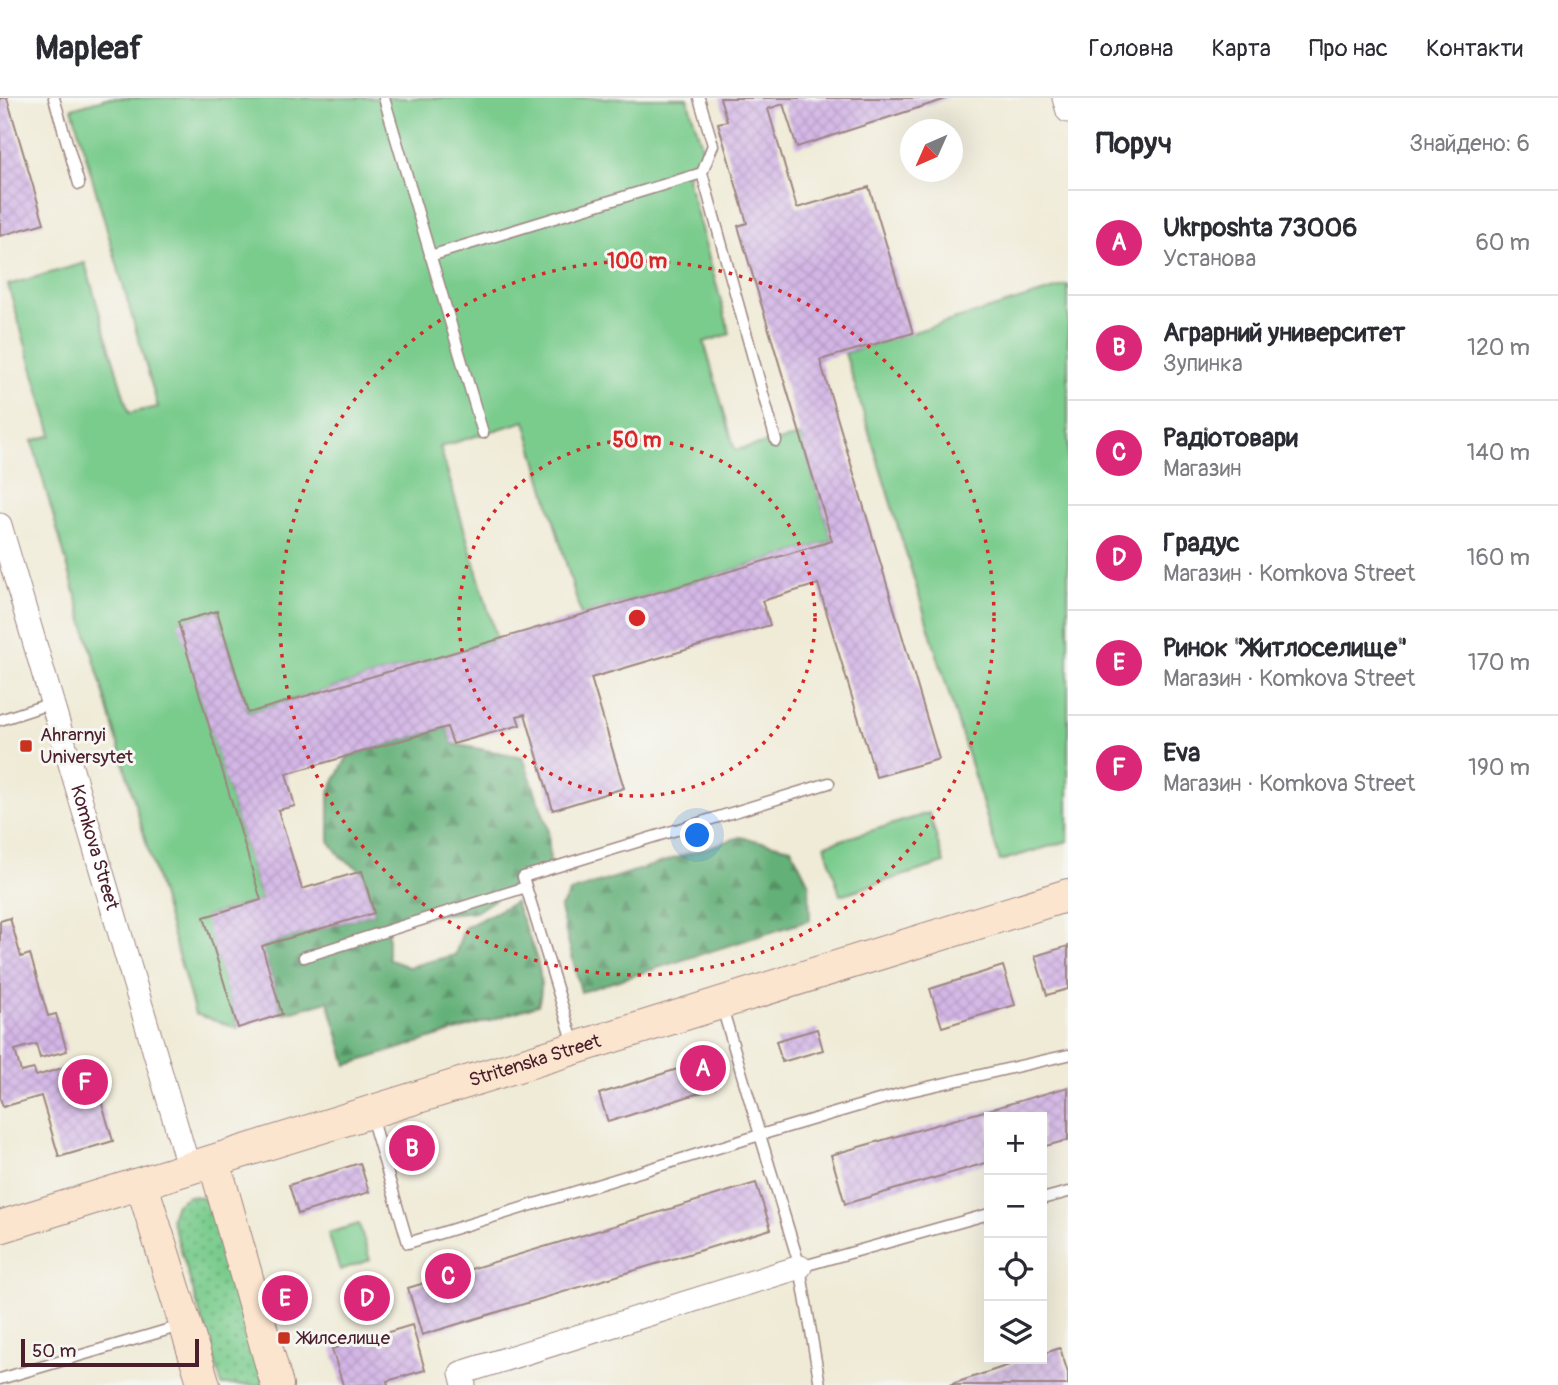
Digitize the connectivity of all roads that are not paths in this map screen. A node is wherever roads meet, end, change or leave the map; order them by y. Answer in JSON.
{"nodes":[{"id":1,"x":54,"y":98,"type":"edge"},
{"id":2,"x":384,"y":98,"type":"edge"},
{"id":3,"x":699,"y":98,"type":"edge"},
{"id":4,"x":1064,"y":98,"type":"edge"},
{"id":5,"x":1068,"y":111,"type":"edge"},
{"id":6,"x":702,"y":173,"type":"junction"},
{"id":7,"x":79,"y":184,"type":"dead end"},
{"id":8,"x":430,"y":256,"type":"junction"},
{"id":9,"x":483,"y":433,"type":"dead end"},
{"id":10,"x":776,"y":441,"type":"dead end"},
{"id":11,"x":0,"y":525,"type":"edge"},
{"id":12,"x":52,"y":703,"type":"junction"},
{"id":13,"x":0,"y":720,"type":"edge"},
{"id":14,"x":829,"y":783,"type":"dead end"},
{"id":15,"x":526,"y":887,"type":"junction"},
{"id":16,"x":1068,"y":895,"type":"edge"},
{"id":17,"x":304,"y":957,"type":"dead end"},
{"id":18,"x":720,"y":1002,"type":"junction"},
{"id":19,"x":574,"y":1047,"type":"junction"},
{"id":20,"x":1068,"y":1055,"type":"edge"},
{"id":21,"x":369,"y":1112,"type":"junction"},
{"id":22,"x":760,"y":1135,"type":"junction"},
{"id":23,"x":202,"y":1165,"type":"junction"},
{"id":24,"x":142,"y":1185,"type":"junction"},
{"id":25,"x":1068,"y":1192,"type":"edge"},
{"id":26,"x":1047,"y":1198,"type":"edge"},
{"id":27,"x":984,"y":1215,"type":"edge"},
{"id":28,"x":0,"y":1227,"type":"edge"},
{"id":29,"x":800,"y":1268,"type":"junction"},
{"id":30,"x":187,"y":1324,"type":"junction"},
{"id":31,"x":0,"y":1379,"type":"edge"},
{"id":32,"x":204,"y":1385,"type":"edge"},
{"id":33,"x":277,"y":1385,"type":"edge"},
{"id":34,"x":464,"y":1385,"type":"edge"},
{"id":35,"x":820,"y":1385,"type":"edge"}],
"edges":[{"from":1,"to":7,"type":"lane"},
{"from":2,"to":8,"type":"lane"},
{"from":3,"to":6,"type":"lane"},
{"from":4,"to":5,"type":"street"},
{"from":6,"to":8,"type":"lane"},
{"from":6,"to":10,"type":"lane"},
{"from":8,"to":9,"type":"lane"},
{"from":11,"to":12,"type":"street","name":"Komkova Street"},
{"from":12,"to":13,"type":"lane"},
{"from":12,"to":23,"type":"street","name":"Komkova Street"},
{"from":14,"to":15,"type":"lane"},
{"from":15,"to":17,"type":"lane"},
{"from":15,"to":19,"type":"lane"},
{"from":16,"to":18,"type":"main road","name":"Stritenska Street"},
{"from":18,"to":19,"type":"main road","name":"Stritenska Street"},
{"from":18,"to":22,"type":"lane"},
{"from":19,"to":21,"type":"main road","name":"Stritenska Street"},
{"from":20,"to":22,"type":"lane"},
{"from":21,"to":22,"type":"lane"},
{"from":21,"to":23,"type":"main road","name":"Stritenska Street"},
{"from":22,"to":29,"type":"lane"},
{"from":23,"to":24,"type":"main road","name":"Stritenska Street"},
{"from":23,"to":33,"type":"main road","name":"Komkova Street"},
{"from":24,"to":28,"type":"main road","name":"Stritenska Street"},
{"from":24,"to":30,"type":"main road"},
{"from":25,"to":26,"type":"lane"},
{"from":27,"to":29,"type":"lane"},
{"from":29,"to":34,"type":"street"},
{"from":29,"to":35,"type":"lane"},
{"from":30,"to":31,"type":"lane"},
{"from":30,"to":32,"type":"main road"}]}
